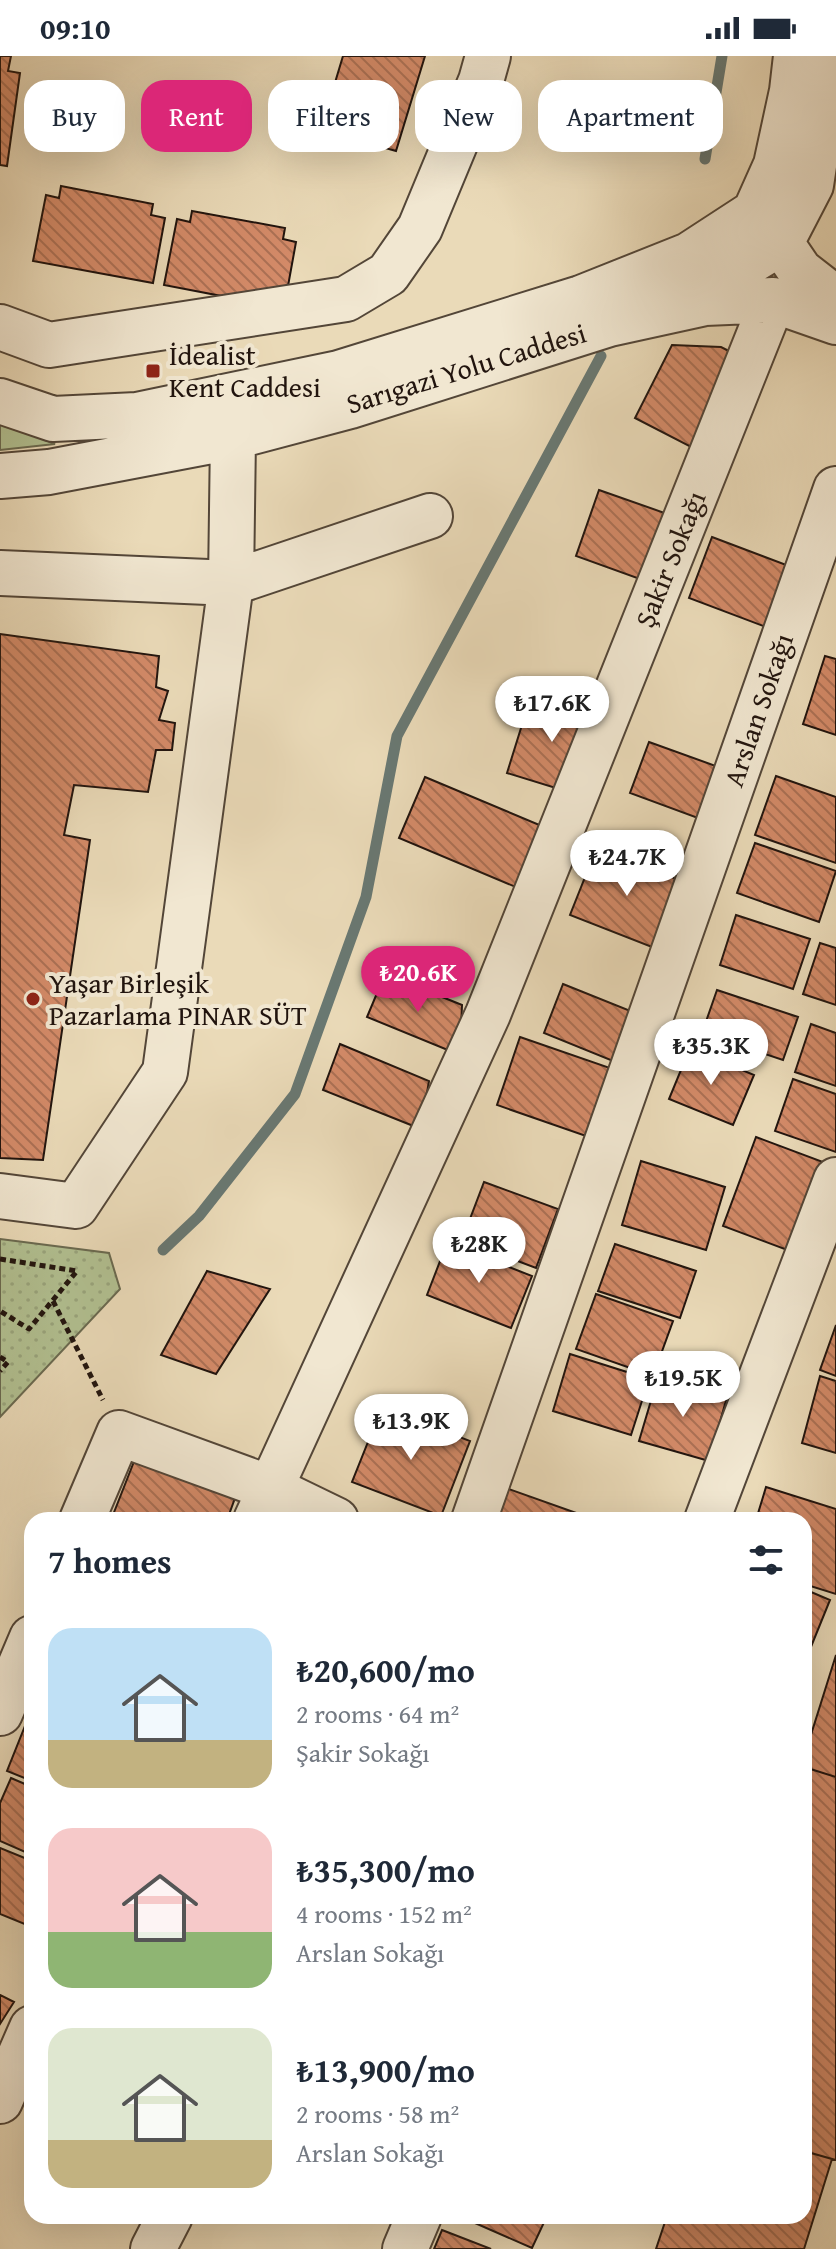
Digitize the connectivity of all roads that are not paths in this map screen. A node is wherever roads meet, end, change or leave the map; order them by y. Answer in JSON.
{"nodes":[{"id":1,"x":488,"y":56,"type":"edge"},
{"id":2,"x":796,"y":56,"type":"edge"},
{"id":3,"x":831,"y":56,"type":"edge"},
{"id":4,"x":781,"y":243,"type":"junction"},
{"id":5,"x":689,"y":255,"type":"junction"},
{"id":6,"x":836,"y":299,"type":"edge"},
{"id":7,"x":773,"y":300,"type":"junction"},
{"id":8,"x":836,"y":322,"type":"edge"},
{"id":9,"x":609,"y":324,"type":"junction"},
{"id":10,"x":0,"y":327,"type":"edge"},
{"id":11,"x":0,"y":401,"type":"edge"},
{"id":12,"x":233,"y":437,"type":"junction"},
{"id":13,"x":0,"y":476,"type":"edge"},
{"id":14,"x":836,"y":489,"type":"edge"},
{"id":15,"x":430,"y":516,"type":"dead end"},
{"id":16,"x":0,"y":573,"type":"edge"},
{"id":17,"x":231,"y":583,"type":"junction"},
{"id":18,"x":836,"y":1180,"type":"edge"},
{"id":19,"x":0,"y":1196,"type":"edge"},
{"id":20,"x":263,"y":1504,"type":"edge"},
{"id":21,"x":85,"y":1512,"type":"edge"},
{"id":22,"x":300,"y":1512,"type":"edge"},
{"id":23,"x":477,"y":1512,"type":"edge"},
{"id":24,"x":710,"y":1512,"type":"edge"},
{"id":25,"x":24,"y":1657,"type":"edge"},
{"id":26,"x":0,"y":1713,"type":"edge"},
{"id":27,"x":24,"y":2046,"type":"edge"},
{"id":28,"x":0,"y":2101,"type":"edge"},
{"id":29,"x":166,"y":2224,"type":"edge"},
{"id":30,"x":416,"y":2224,"type":"edge"},
{"id":31,"x":153,"y":2249,"type":"edge"},
{"id":32,"x":405,"y":2249,"type":"edge"}],
"edges":[{"from":1,"to":10,"type":"street"},
{"from":2,"to":5,"type":"street"},
{"from":3,"to":4,"type":"street"},
{"from":4,"to":5,"type":"street"},
{"from":4,"to":6,"type":"street"},
{"from":4,"to":9,"type":"street"},
{"from":5,"to":11,"type":"street"},
{"from":7,"to":8,"type":"street","name":"Sarıgazi Yolu Caddesi"},
{"from":7,"to":9,"type":"street","name":"Sarıgazi Yolu Caddesi"},
{"from":7,"to":20,"type":"street","name":"Şakir Sokağı"},
{"from":9,"to":12,"type":"street","name":"Sarıgazi Yolu Caddesi"},
{"from":12,"to":13,"type":"street","name":"Sarıgazi Yolu Caddesi"},
{"from":12,"to":17,"type":"street"},
{"from":14,"to":23,"type":"street","name":"Arslan Sokağı"},
{"from":15,"to":17,"type":"street"},
{"from":16,"to":17,"type":"street"},
{"from":17,"to":19,"type":"street"},
{"from":18,"to":24,"type":"street"},
{"from":20,"to":21,"type":"street"},
{"from":20,"to":22,"type":"street"},
{"from":25,"to":26,"type":"street"},
{"from":27,"to":28,"type":"street"},
{"from":29,"to":31,"type":"street"},
{"from":30,"to":32,"type":"street"}]}
